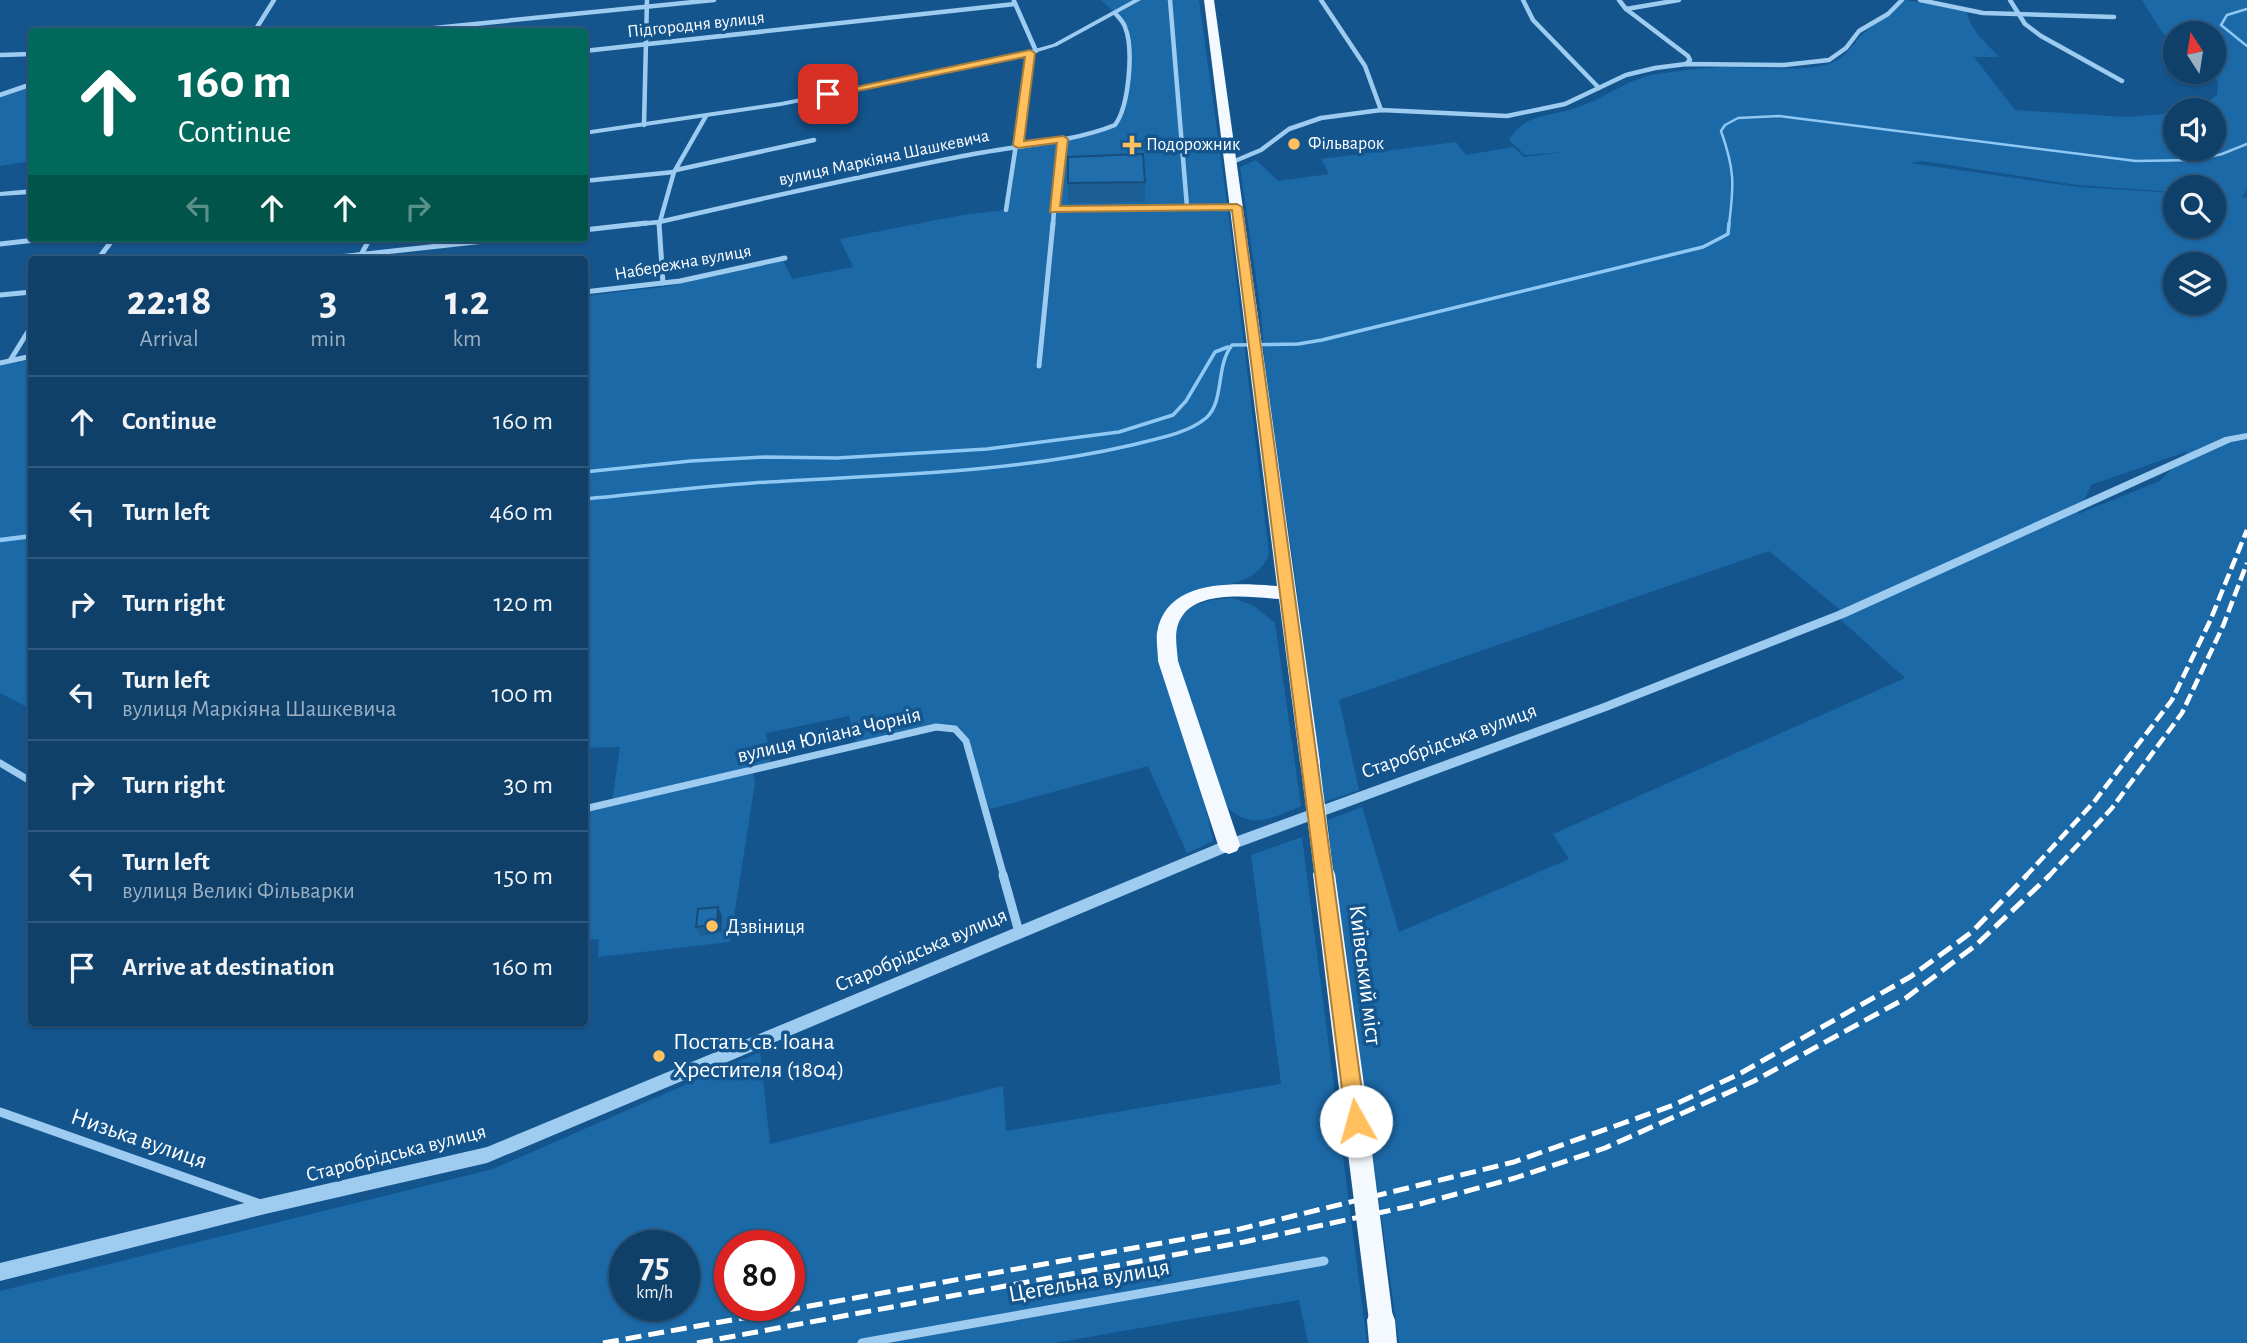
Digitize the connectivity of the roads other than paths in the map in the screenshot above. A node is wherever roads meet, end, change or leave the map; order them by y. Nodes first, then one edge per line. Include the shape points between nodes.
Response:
1 (274, 0) edge
2 (647, 0) edge
3 (714, 0) edge
4 (1170, 0) edge
5 (1209, 0) edge
6 (1321, 0) edge
7 (1523, 0) edge
8 (1619, 0) edge
9 (1679, 0) edge
10 (1902, 0) edge
11 (1920, 0) edge
12 (2010, 0) edge
13 (1135, 1) edge
14 (1014, 2) edge
15 (647, 7) junction
16 (1626, 9) junction
17 (1115, 13) junction
18 (2018, 14) junction
19 (2114, 17) dead end
20 (256, 28) edge
21 (434, 28) edge
22 (647, 45) junction
23 (588, 51) edge
24 (1033, 52) junction
25 (28, 54) edge
26 (0, 55) edge
27 (1686, 64) junction
28 (2122, 81) dead end
29 (28, 85) edge
30 (1599, 88) junction
31 (0, 95) edge
32 (1381, 110) junction
33 (706, 116) junction
34 (644, 125) junction
35 (588, 132) edge
36 (1063, 139) junction
37 (814, 140) dead end
38 (1018, 145) junction
39 (1230, 163) junction
40 (675, 171) junction
41 (588, 181) edge
42 (28, 191) edge
43 (0, 194) edge
44 (1186, 207) junction
45 (1238, 207) junction
46 (1054, 209) junction
47 (1006, 210) dead end
48 (659, 222) junction
49 (588, 230) edge
50 (28, 241) edge
51 (111, 242) edge
52 (368, 242) edge
53 (473, 242) edge
54 (0, 244) edge
55 (360, 254) junction
56 (100, 256) edge
57 (344, 256) edge
58 (785, 258) dead end
59 (663, 283) junction
60 (28, 292) edge
61 (588, 292) edge
62 (0, 295) edge
63 (28, 331) edge
64 (1253, 344) joint
65 (28, 357) edge
66 (11, 359) junction
67 (0, 363) edge
68 (1039, 366) dead end
69 (2247, 436) edge
70 (1288, 593) junction
71 (0, 763) edge
72 (28, 780) edge
73 (588, 808) edge
74 (1229, 845) junction
75 (1019, 932) junction
76 (0, 1112) edge
77 (265, 1206) junction
78 (1324, 1261) dead end
79 (0, 1272) edge
80 (1382, 1332) edge
81 (862, 1343) edge

1 - 20 street
2 - 15 street
3 - 15 street
4 - 44 street
5 - 39 highway
6 - 32 street via 1365,66
7 - 30 street via 1532,20
8 - 16 street
9 - 16 street
10 - 27 street via 1829,60 1784,65
11 - 18 street via 1983,13
12 - 18 street
13 - 17 street
14 - 22 street, Підгородня вулиця
14 - 24 street
15 - 21 street
15 - 22 street
16 - 27 street via 1688,56
17 - 24 street
17 - 36 street, вулиця Маркіяна Шашкевича via 1126,35 1120,118 1103,132
18 - 19 street
18 - 28 street via 2041,36
22 - 23 street, Підгородня вулиця
22 - 34 street
24 - 33 street
24 - 38 street
25 - 26 street
27 - 30 street via 1633,73
29 - 31 street
30 - 32 street via 1565,104 1507,116
32 - 39 street via 1306,122
33 - 34 street
33 - 40 street
34 - 35 street
36 - 38 street, вулиця Маркіяна Шашкевича
36 - 46 street
37 - 40 street
38 - 47 street
38 - 48 street, вулиця Маркіяна Шашкевича
39 - 45 highway
40 - 41 street
40 - 48 street
42 - 43 street
44 - 45 street
44 - 46 street
45 - 64 highway
46 - 68 street
48 - 49 street, вулиця Маркіяна Шашкевича
48 - 59 street
50 - 54 street
51 - 56 street
52 - 55 street
53 - 55 street
55 - 57 street
58 - 59 street, Набережна вулиця
59 - 61 street, Набережна вулиця
60 - 62 street
63 - 66 street
64 - 70 highway
65 - 66 street
66 - 67 street
69 - 74 street, Старобрідська вулиця via 2229,439 1842,614
70 - 74 highway via 1232,590 1206,594 1177,611 1164,634 1168,661
70 - 80 highway, Київський міст, bridge
71 - 72 street
73 - 75 street, вулиця Юліана Чорнія via 936,727 955,729 966,741
74 - 75 street, Старобрідська вулиця
75 - 77 street, Старобрідська вулиця via 487,1155
76 - 77 street, Низька вулиця
77 - 79 street, Старобрідська вулиця
78 - 81 street, Цегельна вулиця

